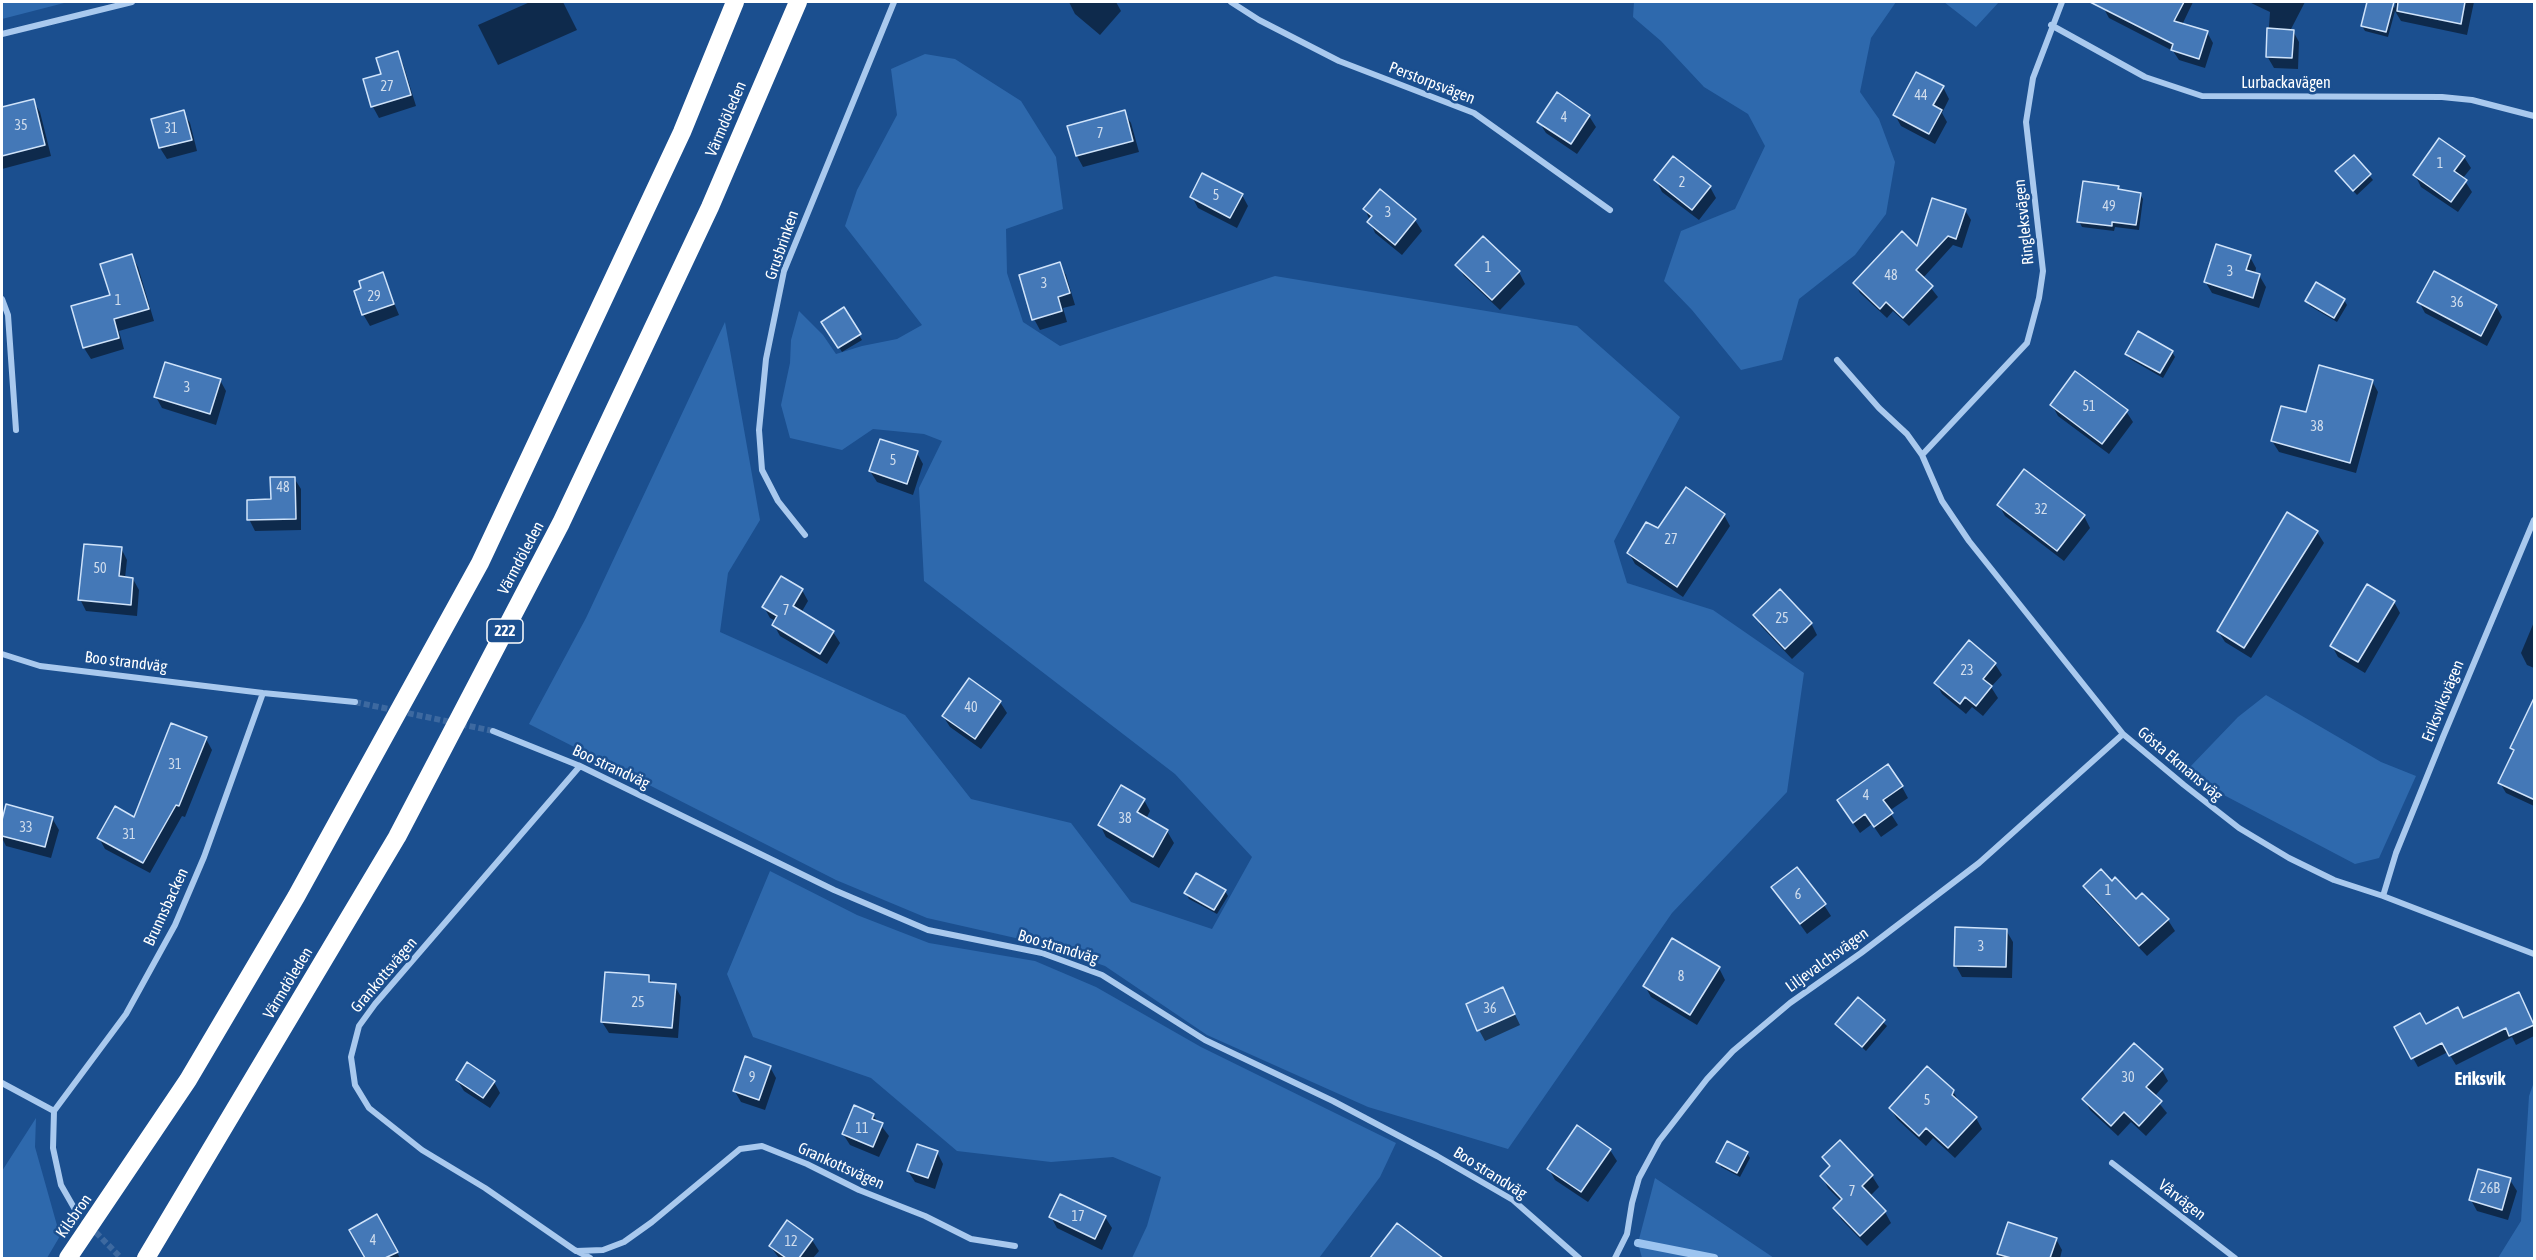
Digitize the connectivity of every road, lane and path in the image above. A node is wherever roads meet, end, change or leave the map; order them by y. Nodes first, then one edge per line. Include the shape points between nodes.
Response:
1 (132, 2) edge
2 (735, 2) edge
3 (798, 2) edge
4 (894, 2) edge
5 (1232, 2) edge
6 (2062, 2) edge
7 (2051, 26) junction
8 (2, 34) edge
9 (2535, 116) edge
10 (1610, 210) dead end
11 (2, 299) edge
12 (1837, 360) dead end
13 (16, 430) dead end
14 (1922, 455) junction
15 (2535, 520) edge
16 (805, 535) dead end
17 (2, 654) edge
18 (263, 693) junction
19 (356, 702) tunnel mouth
20 (493, 731) tunnel mouth
21 (2123, 734) junction
22 (580, 766) junction
23 (2383, 896) junction
24 (2535, 954) edge
25 (2, 1083) edge
26 (54, 1111) junction
27 (2112, 1163) dead end
28 (112, 1196) joint
29 (77, 1214) tunnel mouth
30 (1016, 1246) dead end
31 (576, 1251) junction
32 (68, 1258) edge
33 (146, 1258) edge
34 (590, 1258) edge
35 (1579, 1258) edge
36 (1615, 1258) edge
37 (2235, 1258) edge

1 - 8 street
2 - 28 highway, Värmdöleden via 682,132 480,562 296,897 189,1080
3 - 33 highway, Värmdöleden / 222 via 710,207 555,533 397,837
4 - 16 street, Grusbrinken via 784,271 766,360 759,430 762,471 778,501
5 - 10 street, Perstorpsvägen via 1339,61 1474,113
6 - 7 street, Ringleksvägen
7 - 9 street, Lurbackavägen via 2145,77 2202,96 2442,96
7 - 14 street, Ringleksvägen via 2033,78 2026,122 2043,271 2027,344
11 - 13 street via 8,315
12 - 14 street
14 - 21 street, Gösta Ekmans väg via 1942,501 1969,541
15 - 23 street, Eriksviksvägen via 2443,737
17 - 18 street, Boo strandväg via 40,666
18 - 19 street, Boo strandväg
18 - 26 street, Brunnsbacken via 176,925 126,1014
20 - 22 street, Boo strandväg
21 - 23 street, Gösta Ekmans väg via 2239,828 2334,880
21 - 36 street, Liljevalchsvägen via 1979,863 1790,1003 1727,1058 1659,1141 1640,1179 1627,1234
22 - 31 street, Grankottsvägen via 375,1004 359,1026 351,1057 355,1085 369,1108 422,1150
22 - 35 street, Boo strandväg via 834,890 928,930 1042,953 1102,975 1205,1040 1333,1101 1513,1200
23 - 24 street, Gösta Ekmans väg
25 - 26 street
26 - 29 street via 53,1148 61,1185
27 - 37 street, Vårvägen
28 - 32 highway, Kilsbron
30 - 31 street, Grankottsvägen via 971,1239 762,1146 740,1149 624,1242 603,1250
31 - 34 street, Grankottsvägen

